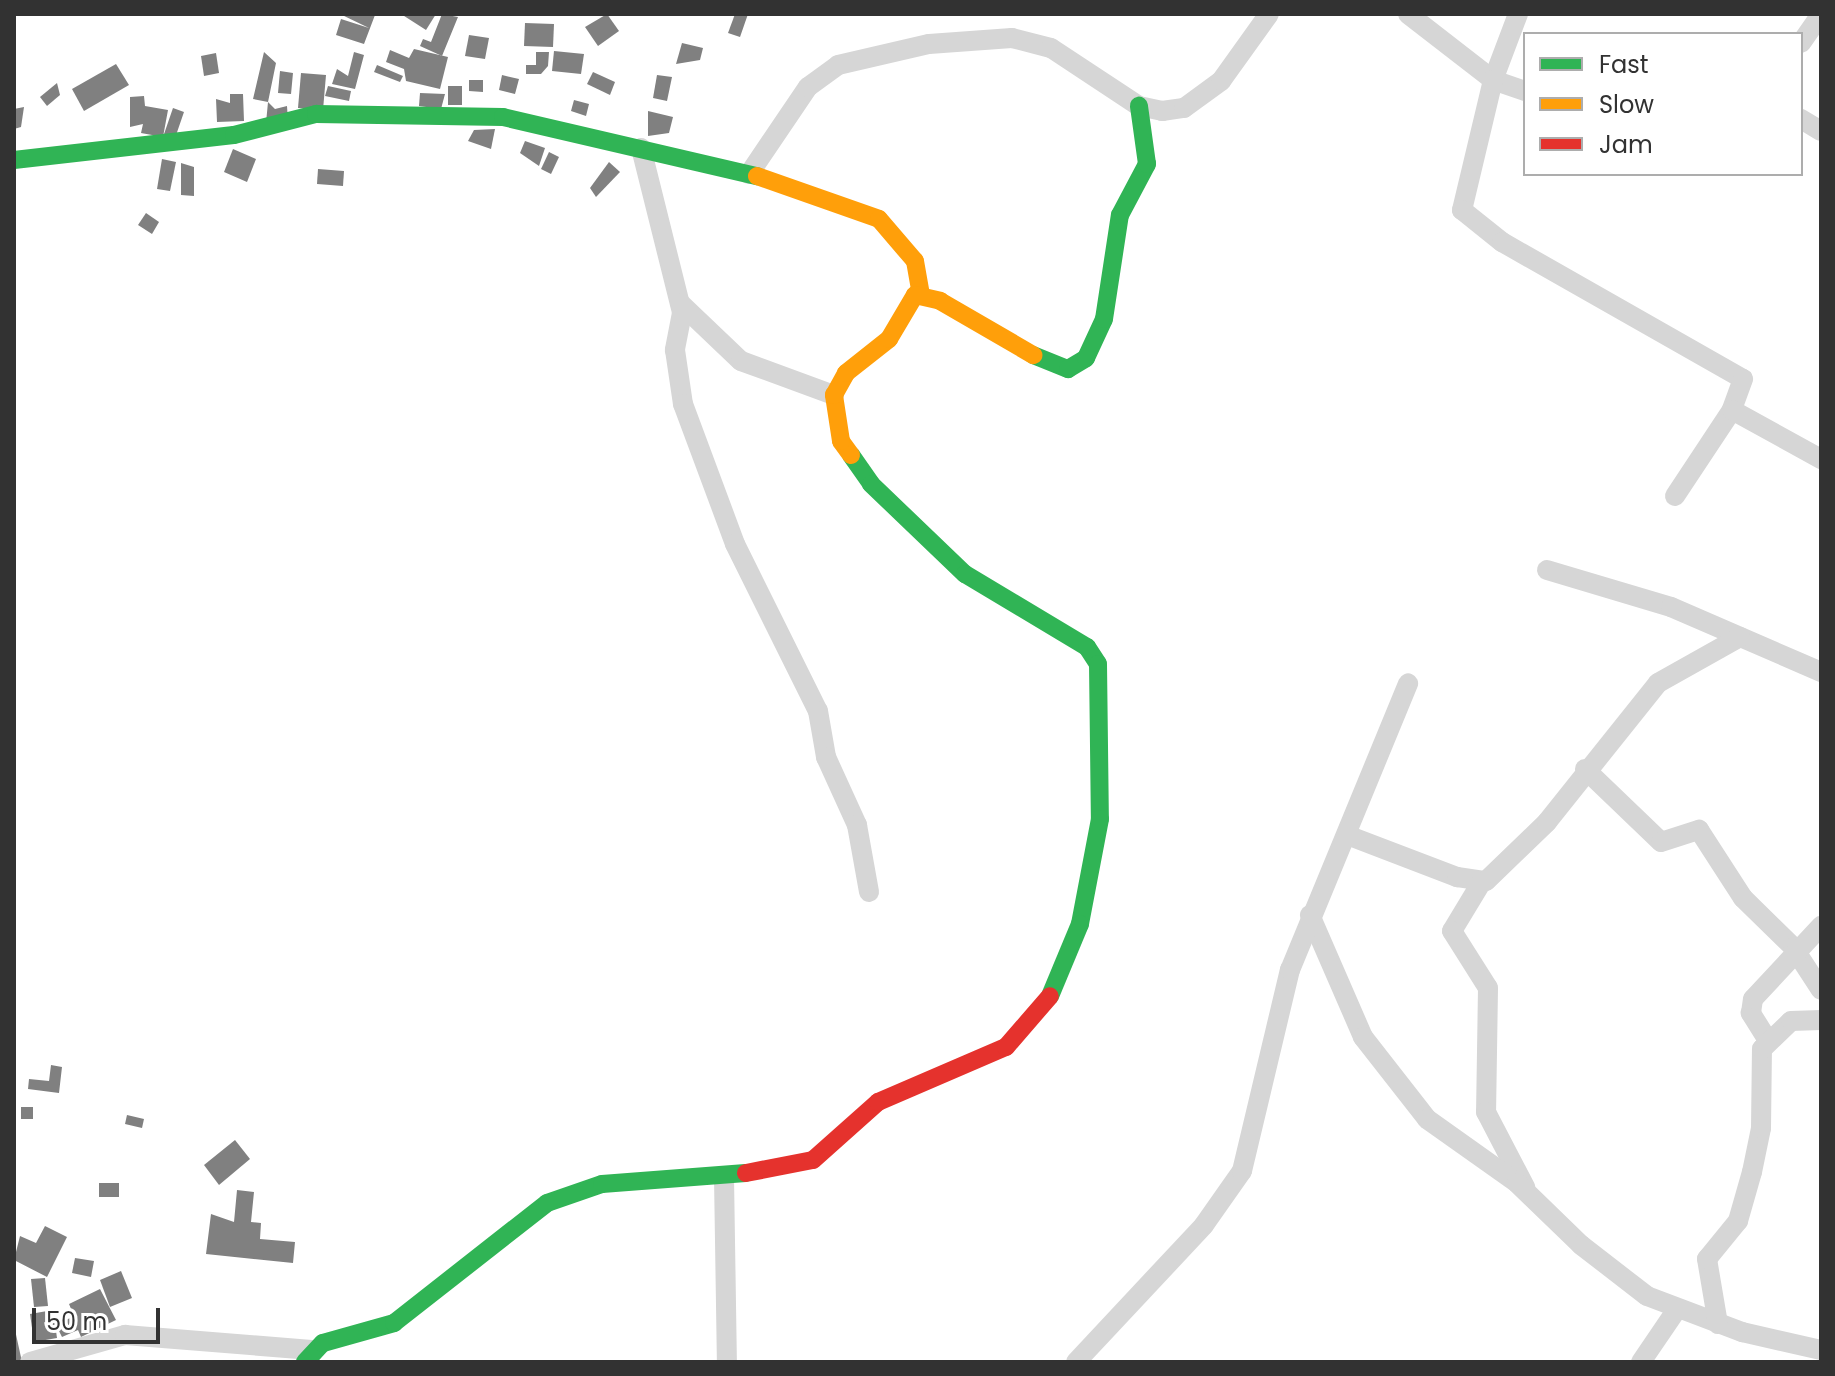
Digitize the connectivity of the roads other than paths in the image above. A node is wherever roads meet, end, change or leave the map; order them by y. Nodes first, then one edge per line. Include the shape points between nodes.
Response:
1 (1269, 14) edge
2 (1408, 14) edge
3 (1518, 14) edge
4 (1821, 14) edge
5 (1803, 40) edge
6 (1493, 80) junction
7 (1523, 90) edge
8 (1139, 106) junction
9 (1803, 120) edge
10 (1821, 131) edge
11 (641, 148) junction
12 (14, 160) edge
13 (749, 174) junction
14 (921, 294) junction
15 (680, 303) junction
16 (834, 395) junction
17 (1732, 410) junction
18 (1821, 459) edge
19 (1675, 496) dead end
20 (1547, 570) dead end
21 (1740, 637) junction
22 (1821, 672) edge
23 (1408, 683) dead end
24 (1585, 769) junction
25 (1347, 835) junction
26 (1481, 883) junction
27 (869, 892) dead end
28 (1310, 915) junction
29 (1821, 926) edge
30 (1799, 954) junction
31 (1821, 990) edge
32 (1821, 1020) edge
33 (1767, 1039) junction
34 (724, 1177) junction
35 (1526, 1191) junction
36 (1677, 1309) junction
37 (1718, 1324) junction
38 (1821, 1350) edge
39 (308, 1356) edge
40 (30, 1362) edge
41 (727, 1362) edge
42 (1076, 1362) edge
43 (1641, 1362) edge

1 - 8 street via 1203,97 1184,108
2 - 6 street
3 - 6 street
4 - 5 street
6 - 7 street
6 - 17 street via 1461,200 1465,214 1502,242 1734,373 1744,384
8 - 13 street via 1051,48 1012,38 929,44 827,72 772,133
8 - 14 street via 1147,164 1120,215 1104,319 1086,358 1068,369 1047,364
9 - 10 street
11 - 12 street via 503,117 355,112 316,114 234,135
11 - 13 street
11 - 15 street
13 - 14 street via 789,183 886,223 915,261
14 - 16 street via 910,298 889,339 846,373
15 - 16 street via 741,361
15 - 27 street via 675,350 683,404 735,544 818,711 826,757 857,825
16 - 34 street via 841,441 871,484 965,574 1094,655 1100,819 1066,969 1020,1037 878,1102 813,1160
17 - 18 street
17 - 19 street
20 - 21 street via 1671,607
21 - 22 street
21 - 24 street via 1669,674
23 - 25 street
24 - 26 street via 1547,822
24 - 30 street via 1661,842 1699,830 1743,898
25 - 26 street
25 - 28 street
26 - 35 street via 1452,924 1453,940 1488,988 1486,1112
28 - 35 street via 1333,978 1389,1077 1445,1135
28 - 42 street via 1242,1171 1204,1225
29 - 30 street
30 - 31 street
30 - 33 street via 1775,971 1753,999 1751,1013
32 - 33 street via 1791,1021
33 - 37 street via 1758,1078 1760,1140 1741,1212 1707,1259
34 - 39 street via 636,1179 575,1191 547,1203 394,1323
34 - 41 street
35 - 36 street via 1623,1280
36 - 37 street
36 - 43 street
37 - 38 street
39 - 40 street via 125,1335

